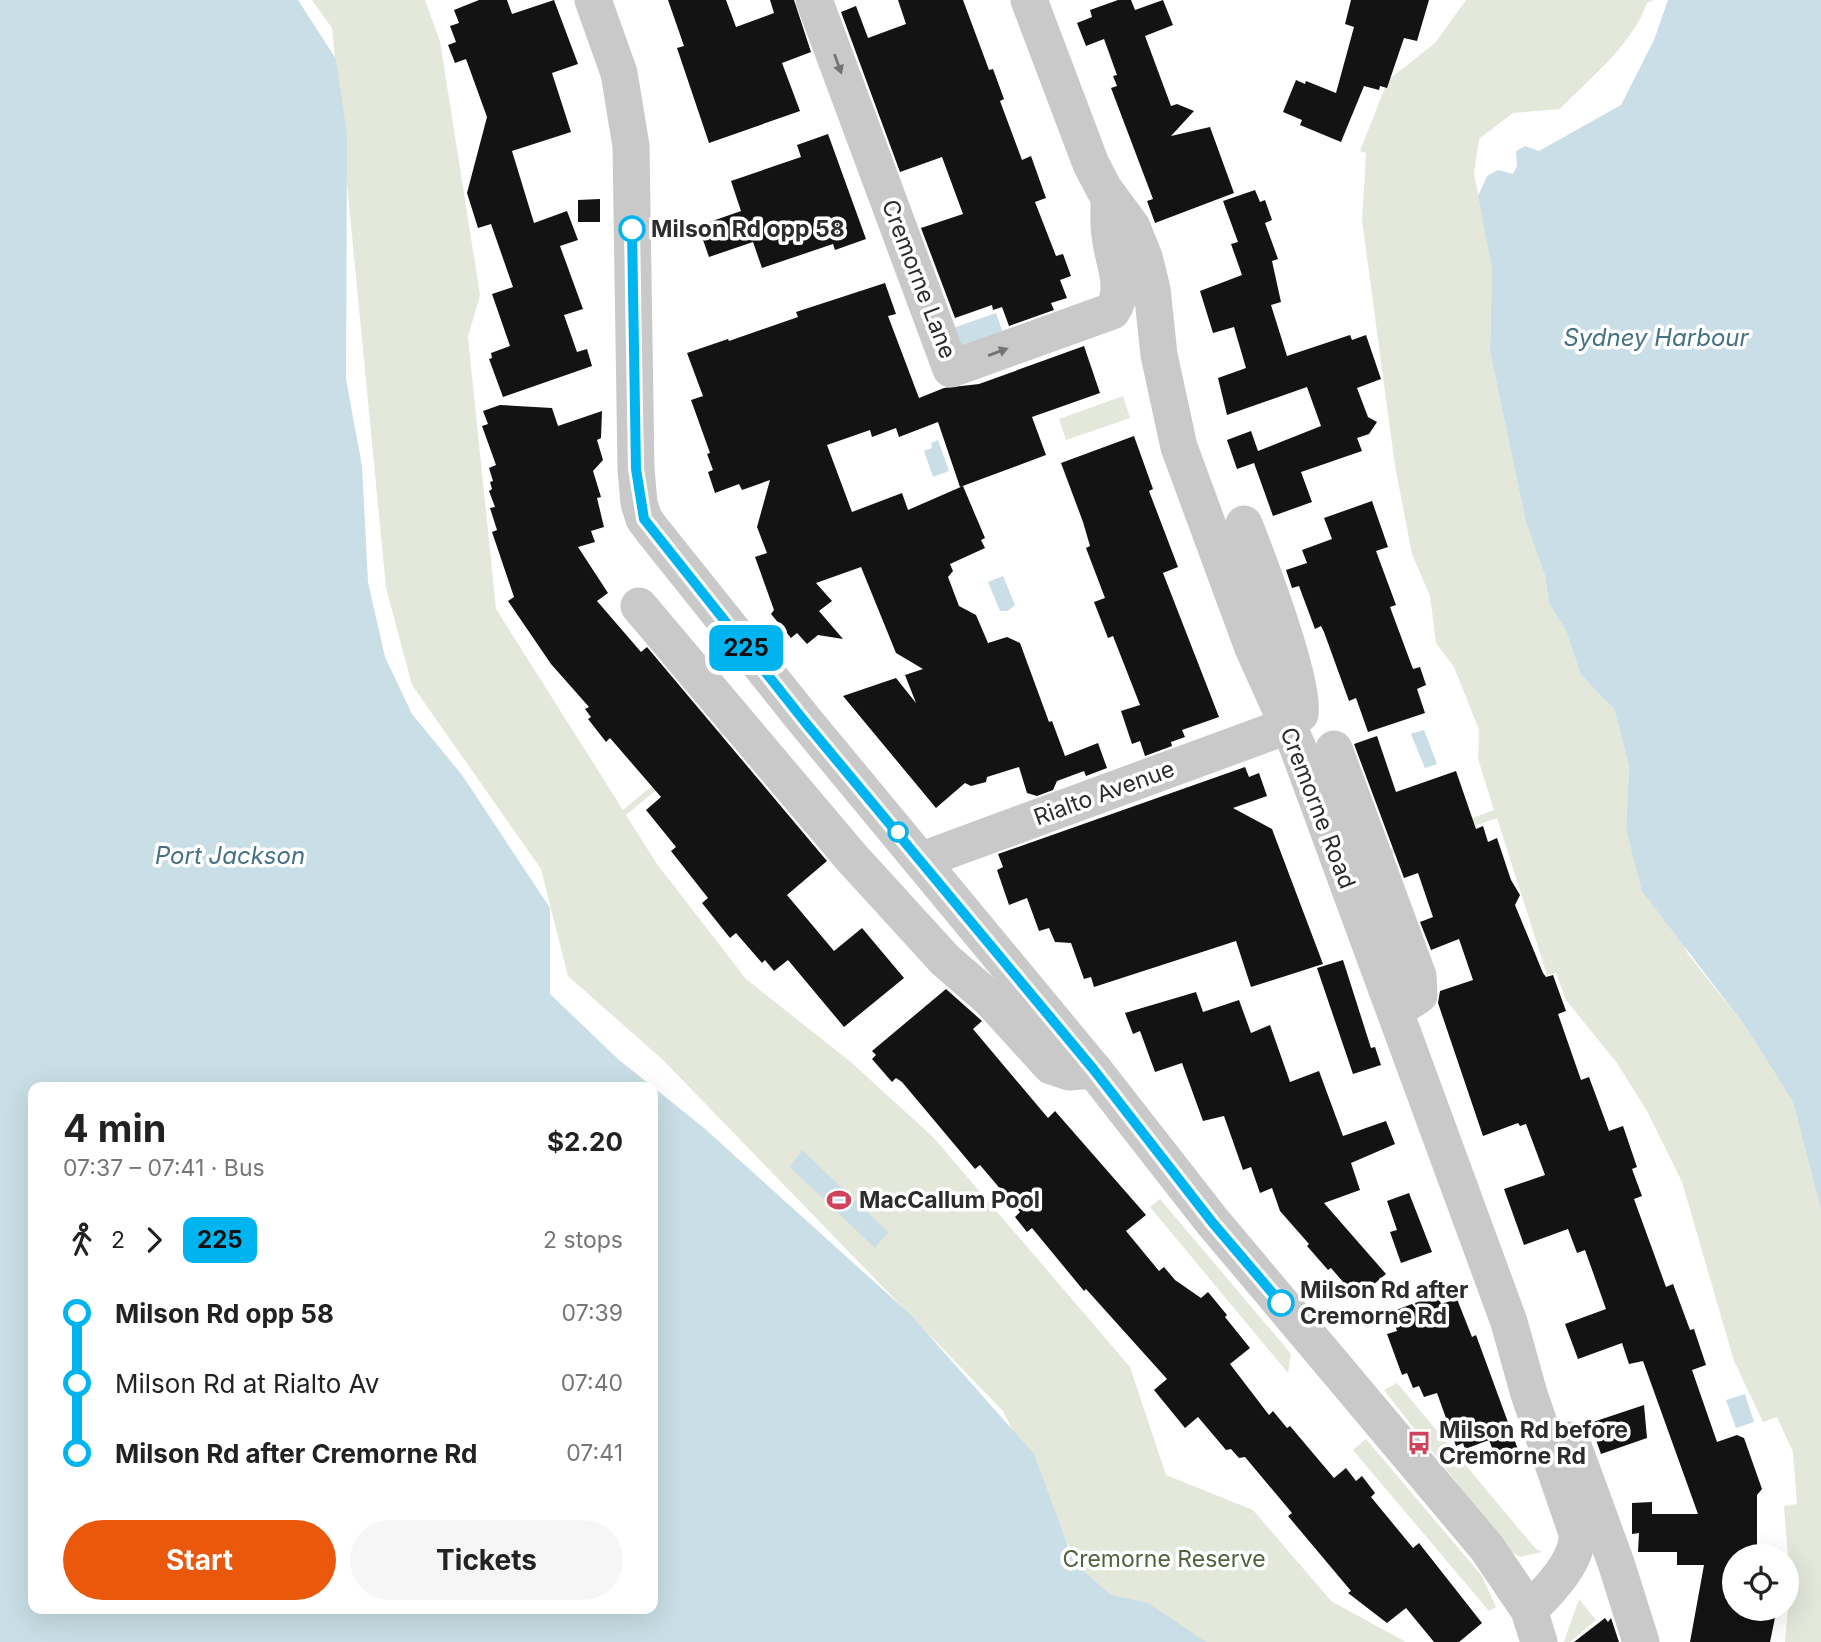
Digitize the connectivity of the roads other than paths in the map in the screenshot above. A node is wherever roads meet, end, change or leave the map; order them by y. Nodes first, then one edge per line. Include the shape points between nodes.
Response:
1 (593, 0) edge
2 (814, 0) edge
3 (1029, 0) edge
4 (1109, 196) junction
5 (1244, 524) dead end
6 (639, 606) dead end
7 (1287, 726) junction
8 (1334, 749) dead end
9 (922, 860) junction
10 (1395, 1011) junction
11 (1094, 1070) junction
12 (1509, 1322) junction
13 (1534, 1626) edge
14 (1641, 1642) edge

1 - 9 street via 619,74 631,146 636,469 644,519
2 -> 4 street, Cremorne Lane via 951,369 1112,311 1119,279 1110,236
3 - 4 street, Cremorne Road via 1091,164
4 - 7 street, Cremorne Road via 1132,227 1144,257 1179,447 1238,610
5 - 7 street via 1300,697 1300,714
6 - 11 street via 851,857 945,960 990,999 1051,1066 1069,1072
7 - 9 street, Rialto Avenue
7 - 10 street, Cremorne Road
8 - 10 street via 1418,976 1419,995
9 - 11 street
10 - 12 street, Cremorne Road
11 - 13 street via 1212,1222 1487,1548
12 - 13 street, Cremorne Road via 1577,1536 1571,1557 1543,1597
12 - 14 street via 1550,1385

